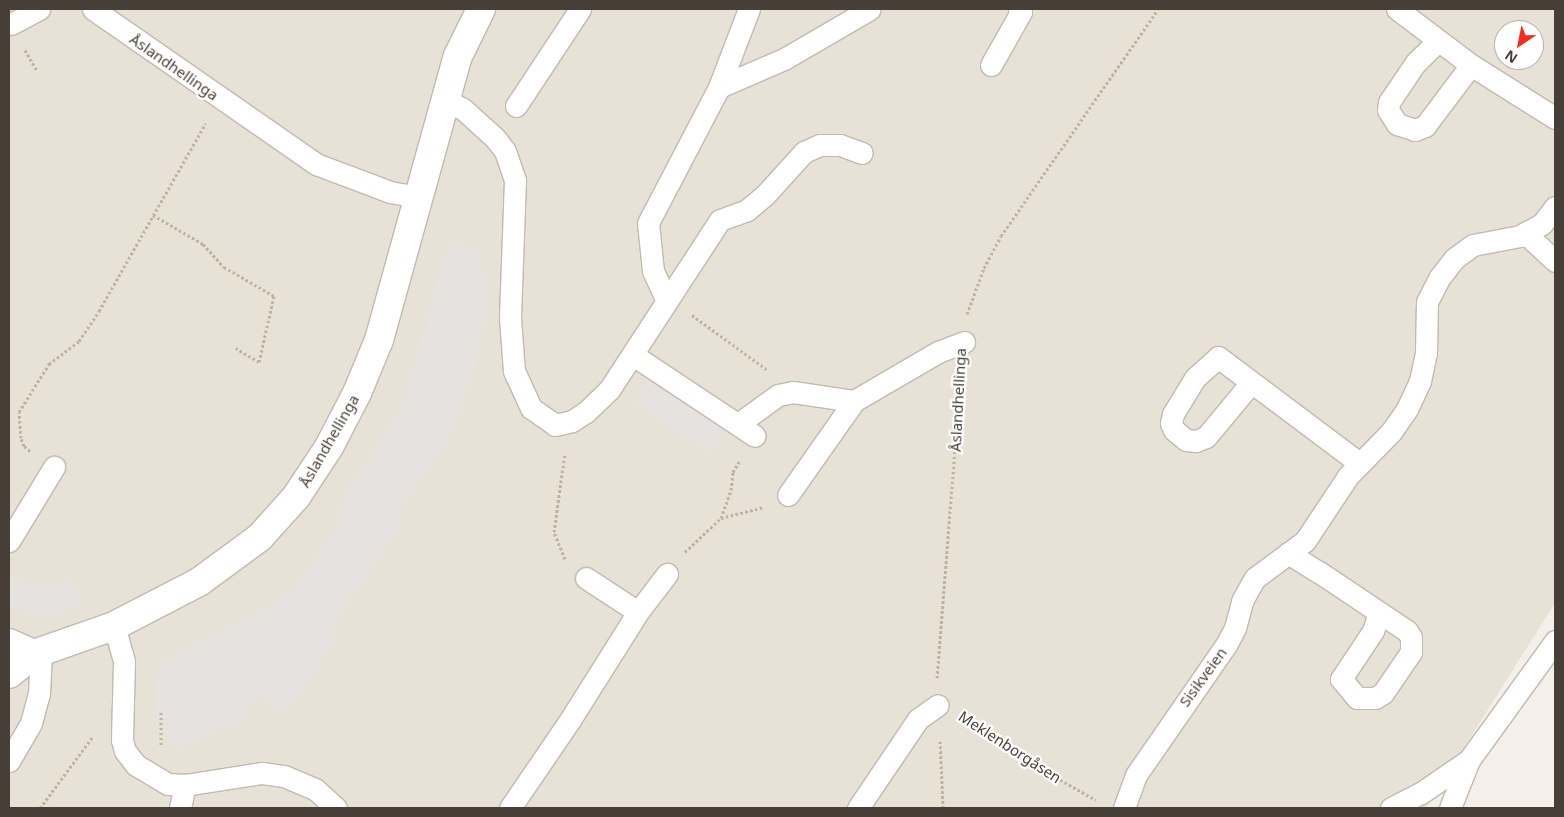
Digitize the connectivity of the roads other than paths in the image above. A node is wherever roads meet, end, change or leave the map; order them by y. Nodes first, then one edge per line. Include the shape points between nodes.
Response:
1 (37, 9) edge
2 (93, 9) edge
3 (481, 9) edge
4 (580, 9) edge
5 (749, 9) edge
6 (870, 9) edge
7 (1019, 9) edge
8 (1397, 9) edge
9 (11, 24) dead end
10 (1438, 41) junction
11 (1470, 65) junction
12 (991, 66) dead end
13 (719, 87) junction
14 (444, 99) junction
15 (516, 106) dead end
16 (1555, 118) edge
17 (862, 152) dead end
18 (418, 197) junction
19 (1555, 207) edge
20 (1525, 233) junction
21 (1555, 261) edge
22 (668, 300) junction
23 (964, 342) road end
24 (633, 355) junction
25 (1250, 384) dead end
26 (854, 401) junction
27 (1359, 463) junction
28 (54, 467) road end
29 (788, 495) road end
30 (9, 541) edge
31 (1288, 554) junction
32 (667, 574) road end
33 (586, 578) road end
34 (638, 612) junction
35 (1379, 613) dead end
36 (114, 626) junction
37 (1555, 641) edge
38 (9, 643) edge
39 (38, 653) junction
40 (9, 674) edge
41 (938, 705) road end
42 (1469, 760) junction
43 (9, 761) edge
44 (185, 785) junction
45 (180, 808) edge
46 (336, 808) edge
47 (510, 808) edge
48 (858, 808) edge
49 (1124, 808) edge
50 (1391, 808) edge
51 (1450, 808) edge

1 - 9 lane
2 - 18 lane, Åslandhellinga via 316,164 390,192
3 - 14 street, Åslandhellinga via 458,56
4 - 15 lane
5 - 13 lane
6 - 13 lane via 784,59
7 - 12 lane via 1021,12
8 - 10 lane
10 - 11 lane
10 - 11 lane via 1416,62 1390,102 1388,110 1397,124 1415,130 1425,126
11 - 16 lane
13 - 22 lane via 648,222 653,271
14 - 18 street, Åslandhellinga
14 - 24 lane via 463,109 495,138 505,151 515,180 510,318 514,371 532,408 555,425 572,421 599,402
17 - 22 lane via 840,145 820,145 804,152 747,210 720,220
18 - 36 street, Åslandhellinga via 379,340 329,447 296,497 260,537 223,566 177,595
19 - 20 lane, Sisikveien via 1542,224
20 - 21 lane
20 - 27 lane, Sisikveien via 1473,245 1455,258 1440,277 1428,302 1426,353 1417,388 1390,432
22 - 24 lane
23 - 26 lane, Åslandhellinga via 938,352
24 - 26 lane via 747,430 778,395 793,392
25 - 27 lane
26 - 29 lane
27 - 31 lane, Sisikveien via 1305,541
28 - 30 lane
31 - 35 lane
31 - 49 lane, Sisikveien via 1255,578 1242,601 1235,628 1226,645 1136,775
32 - 34 lane
33 - 34 lane
34 - 47 lane
36 - 39 street, Åslandhellinga
36 - 44 lane via 124,662 122,740 125,751 136,765 168,784
37 - 42 lane
38 - 39 street
39 - 40 street, Åslandhellinga
39 - 43 lane via 39,694 31,723
41 - 48 lane via 918,719
42 - 50 lane via 1421,793
42 - 51 lane
44 - 45 lane
44 - 46 lane via 262,773 284,776 315,789

